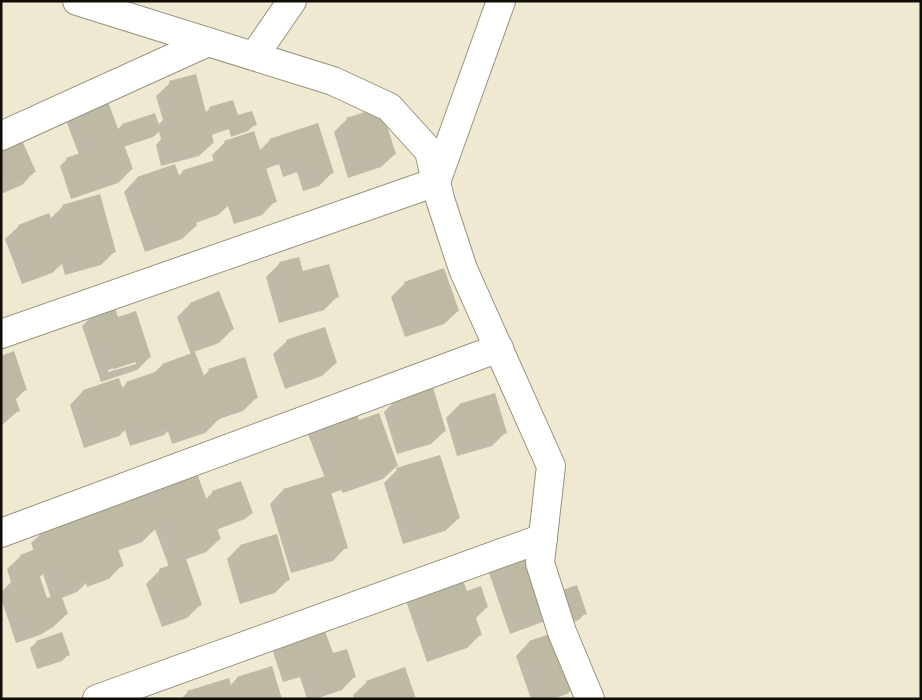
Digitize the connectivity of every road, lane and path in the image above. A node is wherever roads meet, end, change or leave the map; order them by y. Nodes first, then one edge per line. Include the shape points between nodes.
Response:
1 (77, 1) edge
2 (292, 1) edge
3 (501, 1) edge
4 (208, 42) junction
5 (254, 56) junction
6 (1, 136) edge
7 (436, 182) junction
8 (1, 334) edge
9 (499, 348) junction
10 (1, 533) edge
11 (543, 538) junction
12 (97, 699) edge
13 (590, 699) edge

1 - 4 street
2 - 5 street
3 - 7 street
4 - 5 street
4 - 6 street
5 - 7 street via 333,81 389,107 429,152
7 - 8 street
7 - 9 street via 463,269
9 - 10 street
9 - 11 street via 551,466
11 - 12 street
11 - 13 street via 540,563 562,632

